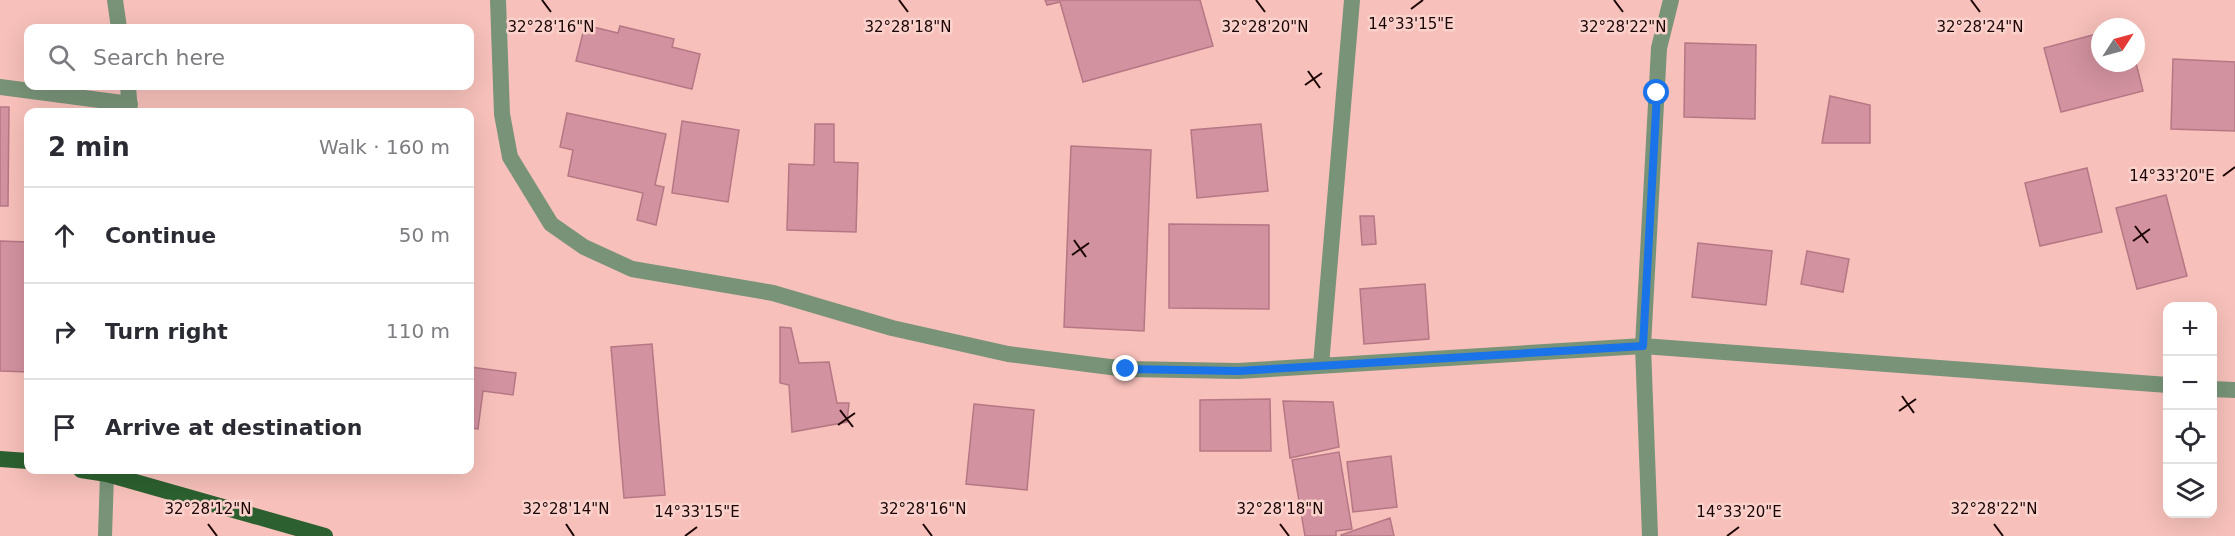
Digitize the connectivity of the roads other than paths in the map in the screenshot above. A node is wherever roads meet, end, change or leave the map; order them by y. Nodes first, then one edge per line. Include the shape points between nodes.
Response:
1 (115, 0) edge
2 (498, 0) edge
3 (1352, 0) edge
4 (1671, 0) edge
5 (118, 24) edge
6 (0, 87) edge
7 (128, 90) edge
8 (130, 108) edge
9 (1643, 346) junction
10 (1321, 366) junction
11 (2163, 385) edge
12 (2217, 388) edge
13 (2235, 390) edge
14 (0, 459) edge
15 (24, 461) edge
16 (107, 474) edge
17 (114, 474) edge
18 (105, 536) edge
19 (325, 536) edge
20 (1650, 536) edge

1 - 5 street
2 - 10 street via 502,114 510,157 550,224 584,248 632,269 772,293 892,328 1008,354 1126,369 1238,371
3 - 10 street
4 - 9 street via 1659,48
6 - 8 street
7 - 8 street
9 - 10 street
9 - 11 street
9 - 20 street
12 - 13 street
14 - 15 main road
16 - 18 lane
17 - 19 main road

